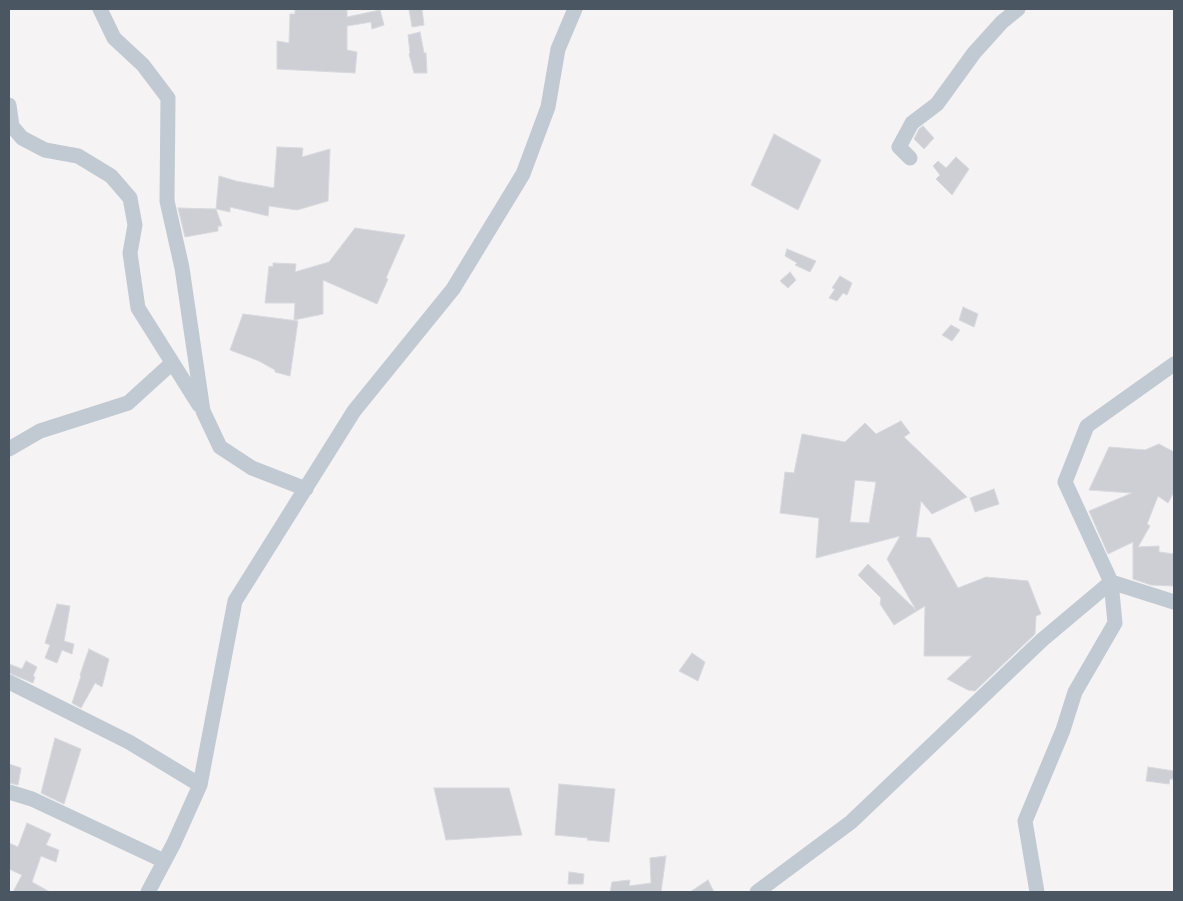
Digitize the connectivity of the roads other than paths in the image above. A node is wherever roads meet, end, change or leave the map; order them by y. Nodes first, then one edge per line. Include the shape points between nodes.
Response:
1 (100, 9) edge
2 (575, 9) edge
3 (1018, 9) edge
4 (9, 105) edge
5 (910, 158) dead end
6 (172, 363) junction
7 (1174, 364) edge
8 (203, 411) junction
9 (9, 449) edge
10 (306, 489) junction
11 (1111, 582) junction
12 (1174, 602) edge
13 (9, 682) edge
14 (200, 785) junction
15 (9, 792) edge
16 (164, 861) junction
17 (148, 892) edge
18 (757, 892) edge
19 (1036, 892) edge

1 - 8 street via 114,38 143,65 168,98 166,201 182,268
2 - 10 street via 558,49 548,107 523,174 454,289 354,411
3 - 5 street via 974,52 937,104 912,123 900,147
4 - 6 street via 12,126 22,138 45,150 78,156 111,176 130,198 135,225 130,253 138,308
6 - 8 street
6 - 9 street via 128,403 40,432
7 - 11 street via 1087,426 1065,482
8 - 10 street via 220,447 252,468
10 - 14 street via 235,601
11 - 12 street
11 - 18 street via 1042,640 850,822
11 - 19 street via 1114,623 1075,692 1063,730 1025,820
13 - 14 street via 129,742
14 - 16 street
15 - 16 street via 32,799
16 - 17 street

